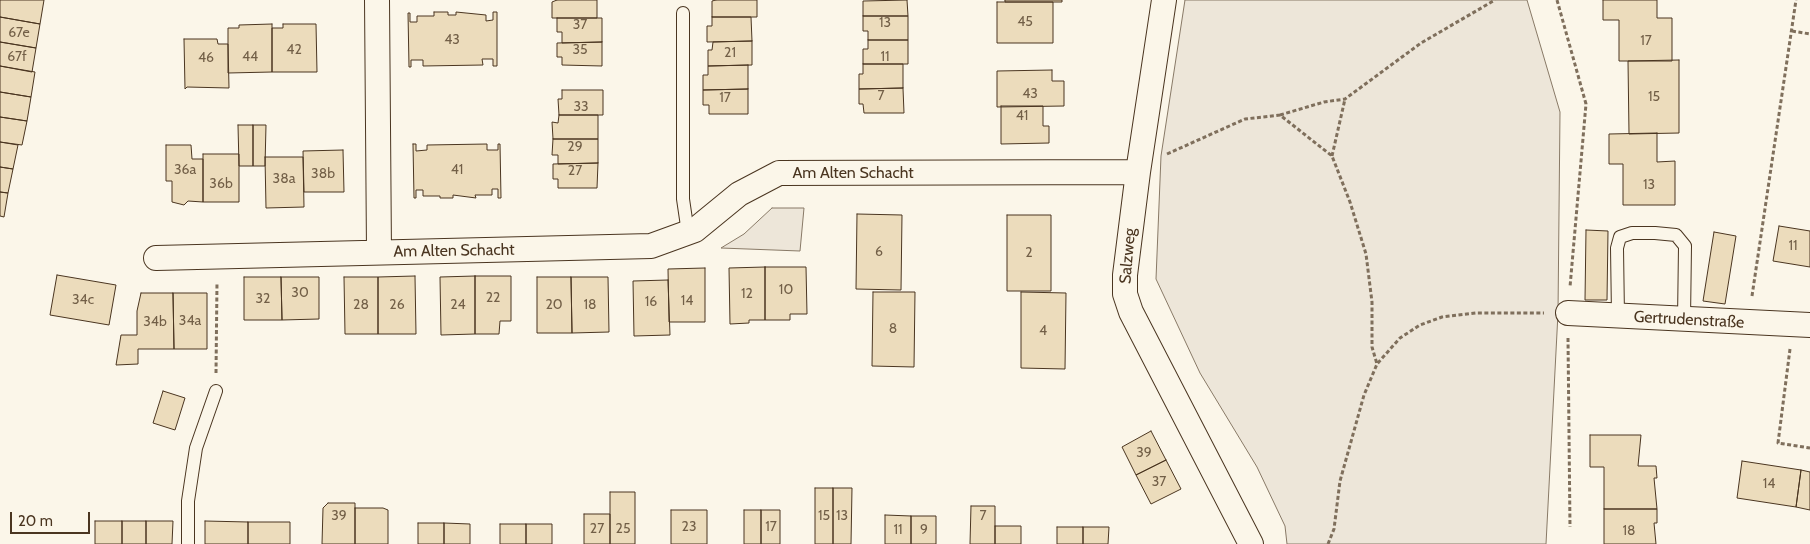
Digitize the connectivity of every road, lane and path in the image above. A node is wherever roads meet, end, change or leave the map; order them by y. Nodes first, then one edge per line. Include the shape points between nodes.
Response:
1 (377, 0) edge
2 (1164, 0) edge
3 (1495, 0) edge
4 (1557, 0) edge
5 (1796, 0) edge
6 (683, 13) dead end
7 (1792, 31) junction
8 (1810, 34) edge
9 (1345, 99) junction
10 (1280, 115) junction
11 (1332, 156) junction
12 (1139, 169) junction
13 (688, 233) junction
14 (380, 252) junction
15 (217, 257) junction
16 (156, 258) dead end
17 (1568, 313) junction
18 (1618, 316) junction
19 (1684, 319) junction
20 (1748, 323) junction
21 (1802, 325) edge
22 (1377, 364) junction
23 (216, 391) joint
24 (1810, 448) edge
25 (1570, 527) dead end
26 (188, 544) edge
27 (1251, 544) edge
28 (1328, 544) edge

1 - 14 street, Am Alten Schacht
2 - 12 street, Salzweg
3 - 9 path via 1421,44
4 - 17 path via 1586,104
5 - 7 path
6 - 13 lane via 683,199
7 - 8 path
7 - 20 path
9 - 10 path
9 - 11 path
10 - 11 path
10 - 12 path via 1245,119
11 - 22 path via 1366,254 1372,302 1372,347
12 - 13 street, Am Alten Schacht via 779,173 740,194
12 - 27 street, Salzweg via 1125,294
13 - 14 street, Am Alten Schacht via 651,246
14 - 15 street, Am Alten Schacht
15 - 16 street, Am Alten Schacht
15 - 23 path
17 - 18 street, Gertrudenstraße
17 - 22 path via 1476,313 1442,318 1420,325 1400,338
17 - 25 path
18 - 19 street, Gertrudenstraße
18 - 19 lane via 1620,237 1632,233 1655,233 1676,235 1685,246
19 - 20 street, Gertrudenstraße
20 - 21 street, Gertrudenstraße
21 - 24 path via 1778,443
22 - 28 path via 1364,395 1340,481 1334,529
23 - 26 lane via 196,448 188,501

